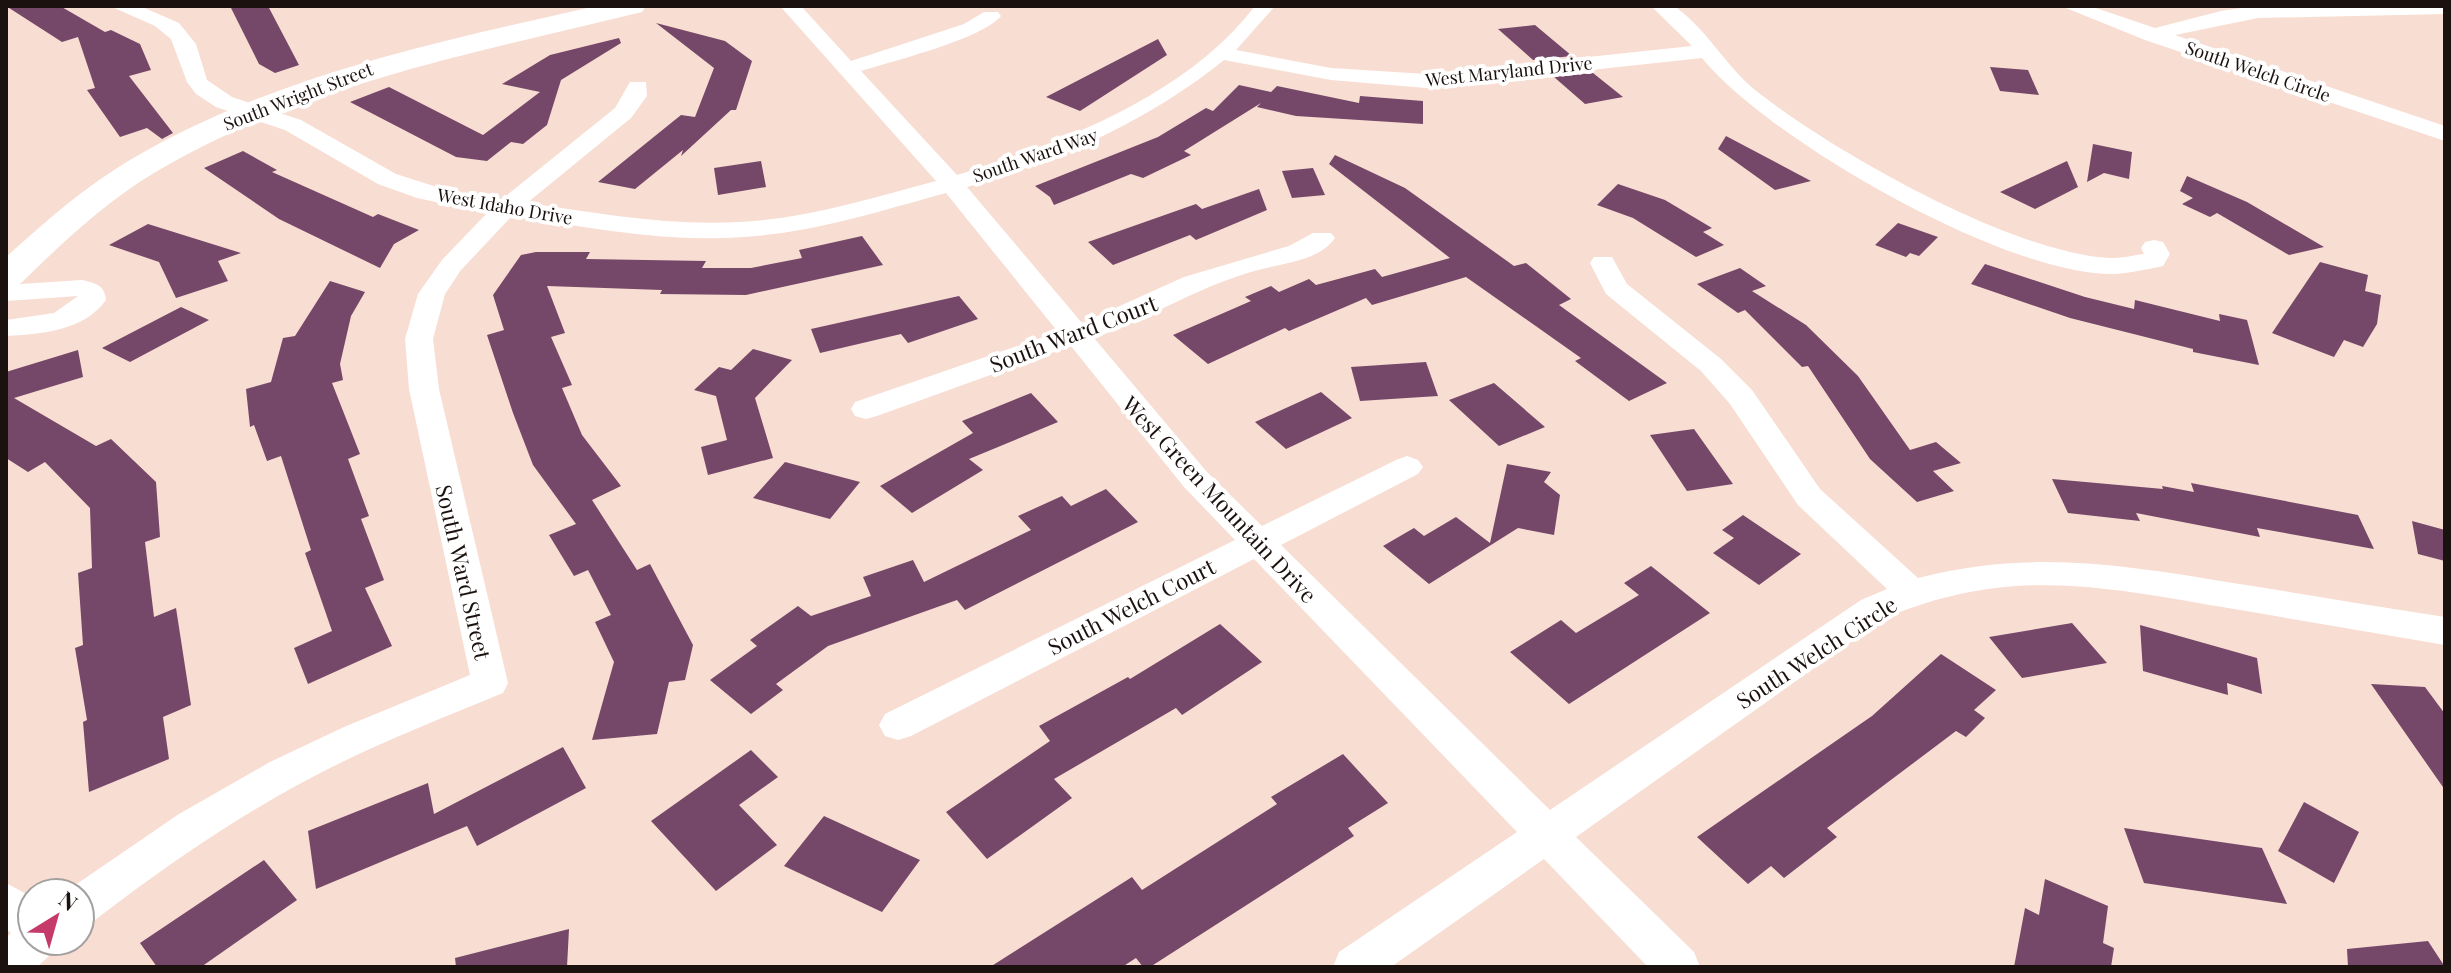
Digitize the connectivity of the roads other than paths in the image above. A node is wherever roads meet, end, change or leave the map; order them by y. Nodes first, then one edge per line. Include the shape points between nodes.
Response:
1 (120, 6) edge
2 (632, 6) edge
3 (790, 6) edge
4 (1265, 6) edge
5 (1661, 6) edge
6 (2071, 6) edge
7 (2445, 8) edge
8 (991, 16) dead end
9 (2152, 36) junction
10 (1705, 51) junction
11 (1219, 53) junction
12 (850, 68) junction
13 (638, 87) dead end
14 (252, 111) junction
15 (2445, 134) edge
16 (952, 184) junction
17 (509, 208) junction
18 (1322, 238) dead end
19 (2154, 248) dead end
20 (1603, 263) dead end
21 (6, 277) edge
22 (6, 293) edge
23 (6, 328) edge
24 (1075, 336) junction
25 (866, 409) dead end
26 (1407, 467) dead end
27 (1257, 543) junction
28 (1911, 591) junction
29 (2445, 631) edge
30 (898, 725) dead end
31 (1546, 835) junction
32 (96, 894) edge
33 (1355, 967) edge
34 (1678, 967) edge

1 - 14 street, West Idaho Drive via 173,27 187,44 203,89
2 - 14 street, South Wright Street via 402,59
3 - 12 street, West Green Mountain Drive
4 - 11 street, South Ward Way
5 - 10 street
6 - 9 street, South Welch Circle
7 - 9 street via 2226,13 2189,20
8 - 12 street via 971,28
9 - 15 street, South Welch Circle
10 - 11 street, West Maryland Drive via 1426,81 1331,74
10 - 19 street via 1790,127 1924,205 2089,262 2143,265 2154,260
11 - 16 street, South Ward Way via 1174,91 1114,127
12 - 16 street, West Green Mountain Drive
13 - 17 street, South Ward Street via 623,113
14 - 17 street, West Idaho Drive via 303,130 395,182
14 - 21 street, South Wright Street via 181,144 109,187 47,235
16 - 17 street, West Idaho Drive via 808,222 744,230 659,229
16 - 24 street, West Green Mountain Drive
17 - 32 street, South Ward Street via 442,274 427,303 419,342 427,404 490,683 359,737 268,782
18 - 24 street, South Ward Court via 1298,252 1193,283
20 - 28 street via 1616,288 1711,365 1741,397 1809,497
22 - 23 street via 82,288 92,292 92,300 75,315
24 - 25 street, South Ward Court
24 - 27 street, West Green Mountain Drive
26 - 27 street, South Welch Court
27 - 30 street, South Welch Court
27 - 31 street, West Green Mountain Drive
28 - 29 street, South Welch Circle via 1975,574 2047,570 2123,577
28 - 31 street, South Welch Circle via 1873,609
31 - 33 street, South Welch Circle
31 - 34 street, West Green Mountain Drive

